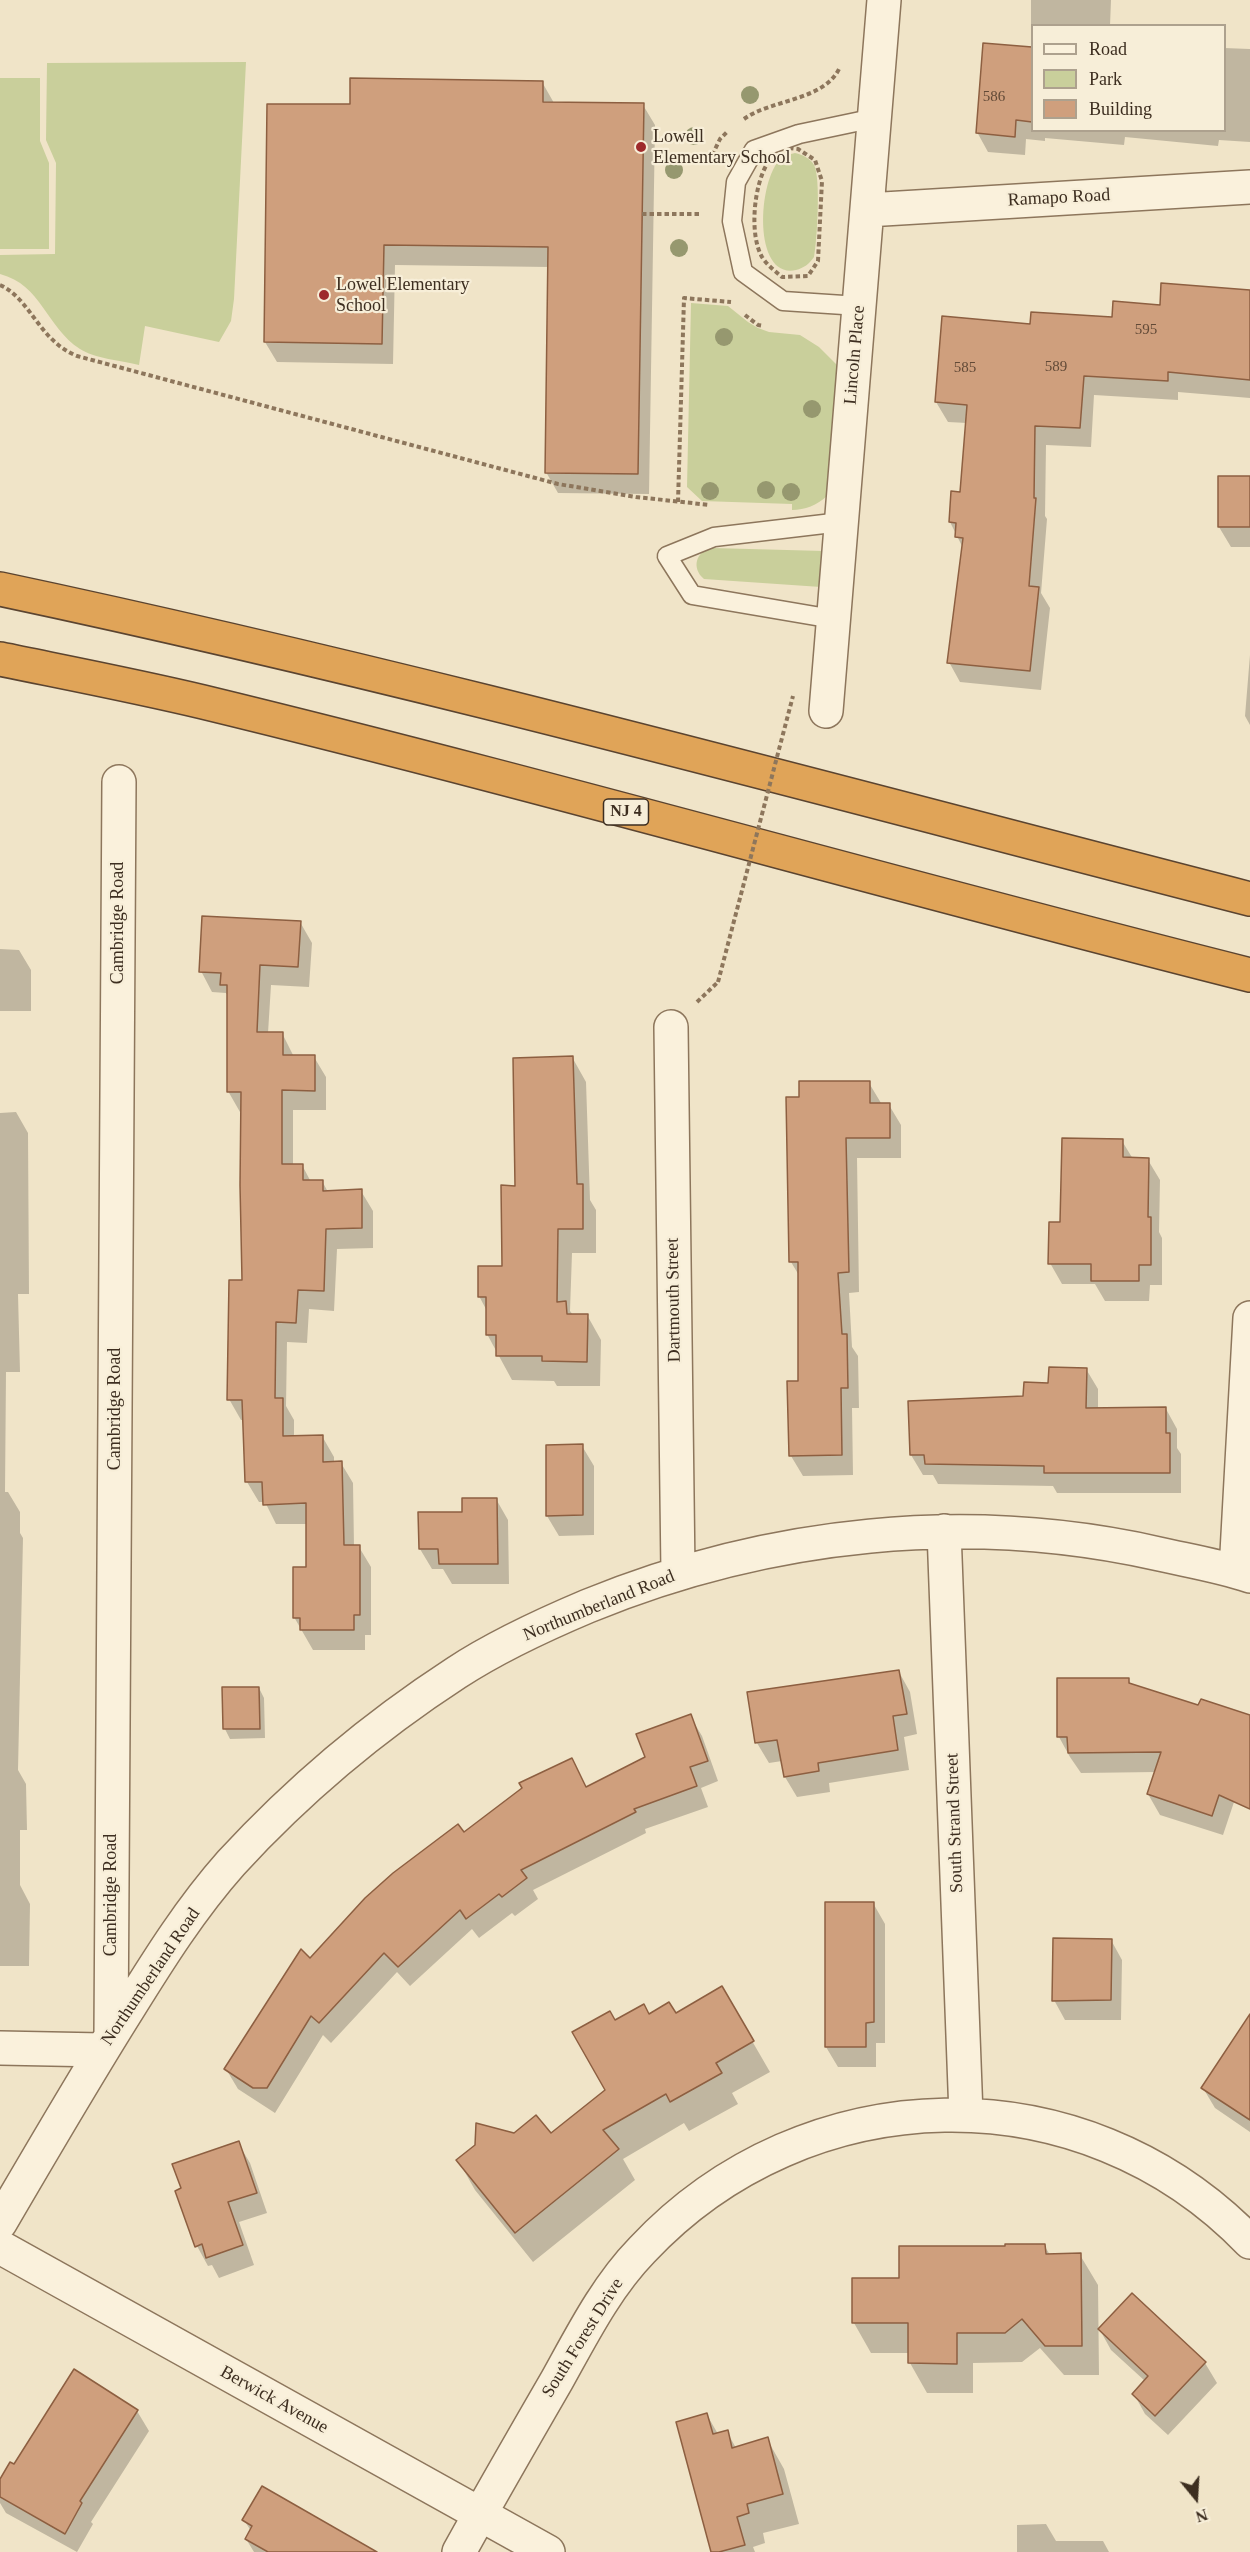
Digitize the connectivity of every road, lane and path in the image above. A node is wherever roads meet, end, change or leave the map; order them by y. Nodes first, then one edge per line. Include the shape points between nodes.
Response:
1 (884, 0) edge
2 (844, 58) dead end
3 (874, 118) junction
4 (741, 121) dead end
5 (732, 128) dead end
6 (706, 170) dead end
7 (1250, 187) edge
8 (702, 203) dead end
9 (867, 210) junction
10 (642, 214) dead end
11 (702, 214) junction
12 (703, 224) dead end
13 (818, 261) joint
14 (0, 285) edge
15 (726, 294) dead end
16 (732, 302) junction
17 (859, 306) junction
18 (767, 326) dead end
19 (678, 502) junction
20 (718, 505) dead end
21 (842, 522) junction
22 (0, 589) edge
23 (833, 619) junction
24 (0, 659) edge
25 (793, 696) dead end
26 (826, 711) dead end
27 (119, 782) dead end
28 (1250, 899) edge
29 (1250, 975) edge
30 (718, 982) dead end
31 (671, 1027) dead end
32 (1250, 1318) edge
33 (944, 1531) junction
34 (678, 1573) junction
35 (1243, 1574) edge
36 (106, 2043) junction
37 (0, 2048) edge
38 (966, 2115) junction
39 (0, 2223) edge
40 (1250, 2242) edge
41 (0, 2247) edge
42 (480, 2514) junction
43 (459, 2552) edge
44 (548, 2552) edge

1 - 3 street, Lincoln Place
2 - 4 path via 834,79
3 - 9 street, Lincoln Place
3 - 17 lane via 799,134 754,150 736,182 732,221 743,272 783,301
5 - 6 path via 720,139
7 - 9 street, Ramapo Road
8 - 11 path
9 - 17 street, Lincoln Place
10 - 11 path
11 - 12 path
13 - 13 path via 822,181 819,167 808,154 789,148 777,152 766,166 754,207 757,243 762,256 782,278 808,276
14 - 19 path via 15,296 53,342 77,356 558,484
15 - 16 path
16 - 18 path via 758,325
16 - 19 path via 684,298
17 - 21 street, Lincoln Place
19 - 20 path
21 - 23 street, Lincoln Place
21 - 23 lane via 714,537 667,556 692,595
22 - 28 highway via 455,693
23 - 26 street, Lincoln Place
24 - 29 highway, NJ 4 via 199,701 419,756
25 - 30 path, bridge
27 - 36 street, Cambridge Road
31 - 34 street, Dartmouth Street
32 - 35 street
33 - 34 street, Northumberland Road via 871,1534 771,1550
33 - 35 street, Northumberland Road via 1022,1533 1106,1542
33 - 38 street, South Strand Street
34 - 36 street, Northumberland Road via 641,1584 548,1623 459,1671 376,1728 299,1793 229,1866 167,1946
36 - 37 street
36 - 39 street, Northumberland Road
38 - 40 street, South Forest Drive via 1054,2127 1110,2146 1168,2175 1227,2218
38 - 42 street, South Forest Drive via 909,2116 852,2126 789,2147 737,2172 683,2211 641,2250 602,2301
41 - 42 street, Berwick Avenue
42 - 43 street, South Forest Drive
42 - 44 street, Berwick Avenue

